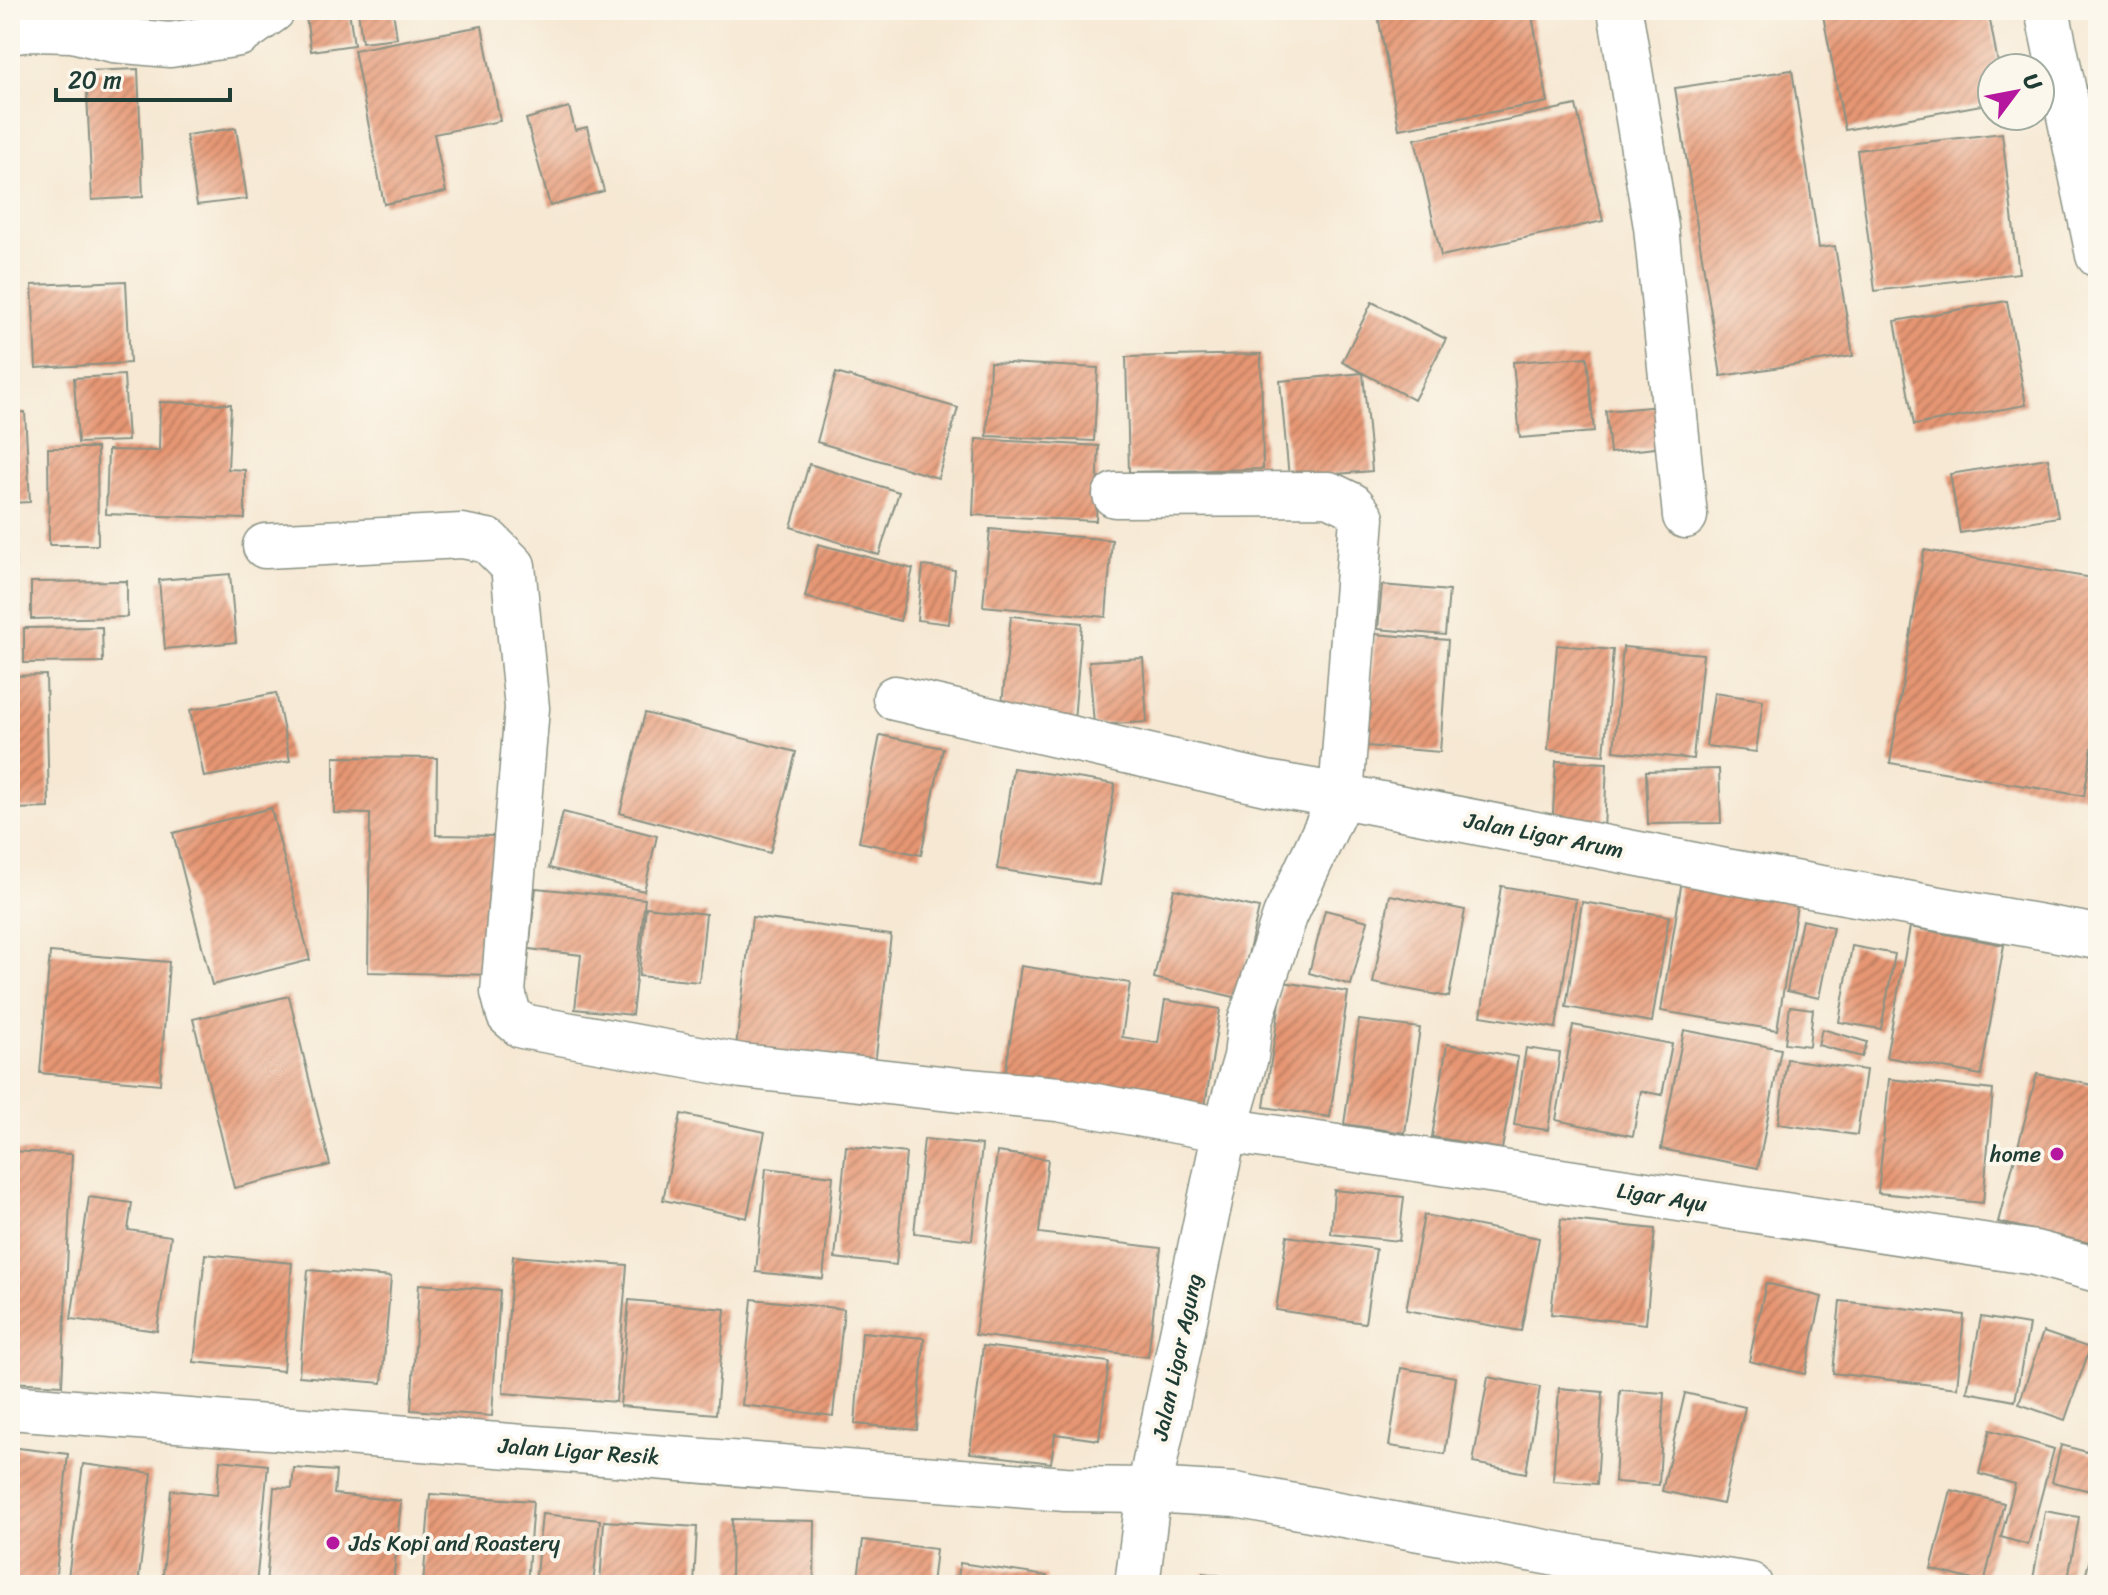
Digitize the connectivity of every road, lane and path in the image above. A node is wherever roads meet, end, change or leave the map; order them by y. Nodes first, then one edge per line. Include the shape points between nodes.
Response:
1 (273, 10) edge
2 (1620, 10) edge
3 (2047, 10) edge
4 (10, 32) edge
5 (2098, 255) edge
6 (1115, 495) dead end
7 (1685, 516) dead end
8 (265, 546) dead end
9 (895, 698) dead end
10 (1341, 796) junction
11 (2098, 937) edge
12 (1225, 1130) junction
13 (2098, 1270) edge
14 (10, 1407) edge
15 (1149, 1490) junction
16 (1137, 1585) edge
17 (1750, 1585) edge

1 - 4 street via 239,34 170,45 72,30
2 - 7 street via 1656,227
3 - 5 street
6 - 10 street via 1329,494 1352,505 1362,518
8 - 12 street, Ligar Ayu via 462,536 488,541 513,566 527,708 503,992 509,1015 522,1026 742,1066 1058,1099
9 - 10 street, Jalan Ligar Arum
10 - 11 street, Jalan Ligar Arum
10 - 12 street via 1285,916 1250,1021 1246,1057
12 - 13 street, Ligar Ayu via 2035,1253
12 - 15 street, Jalan Ligar Agung
14 - 15 street, Jalan Ligar Resik via 1065,1489
15 - 16 street, Jalan Ligar Agung
15 - 17 street, Jalan Ligar Resik via 1235,1495

